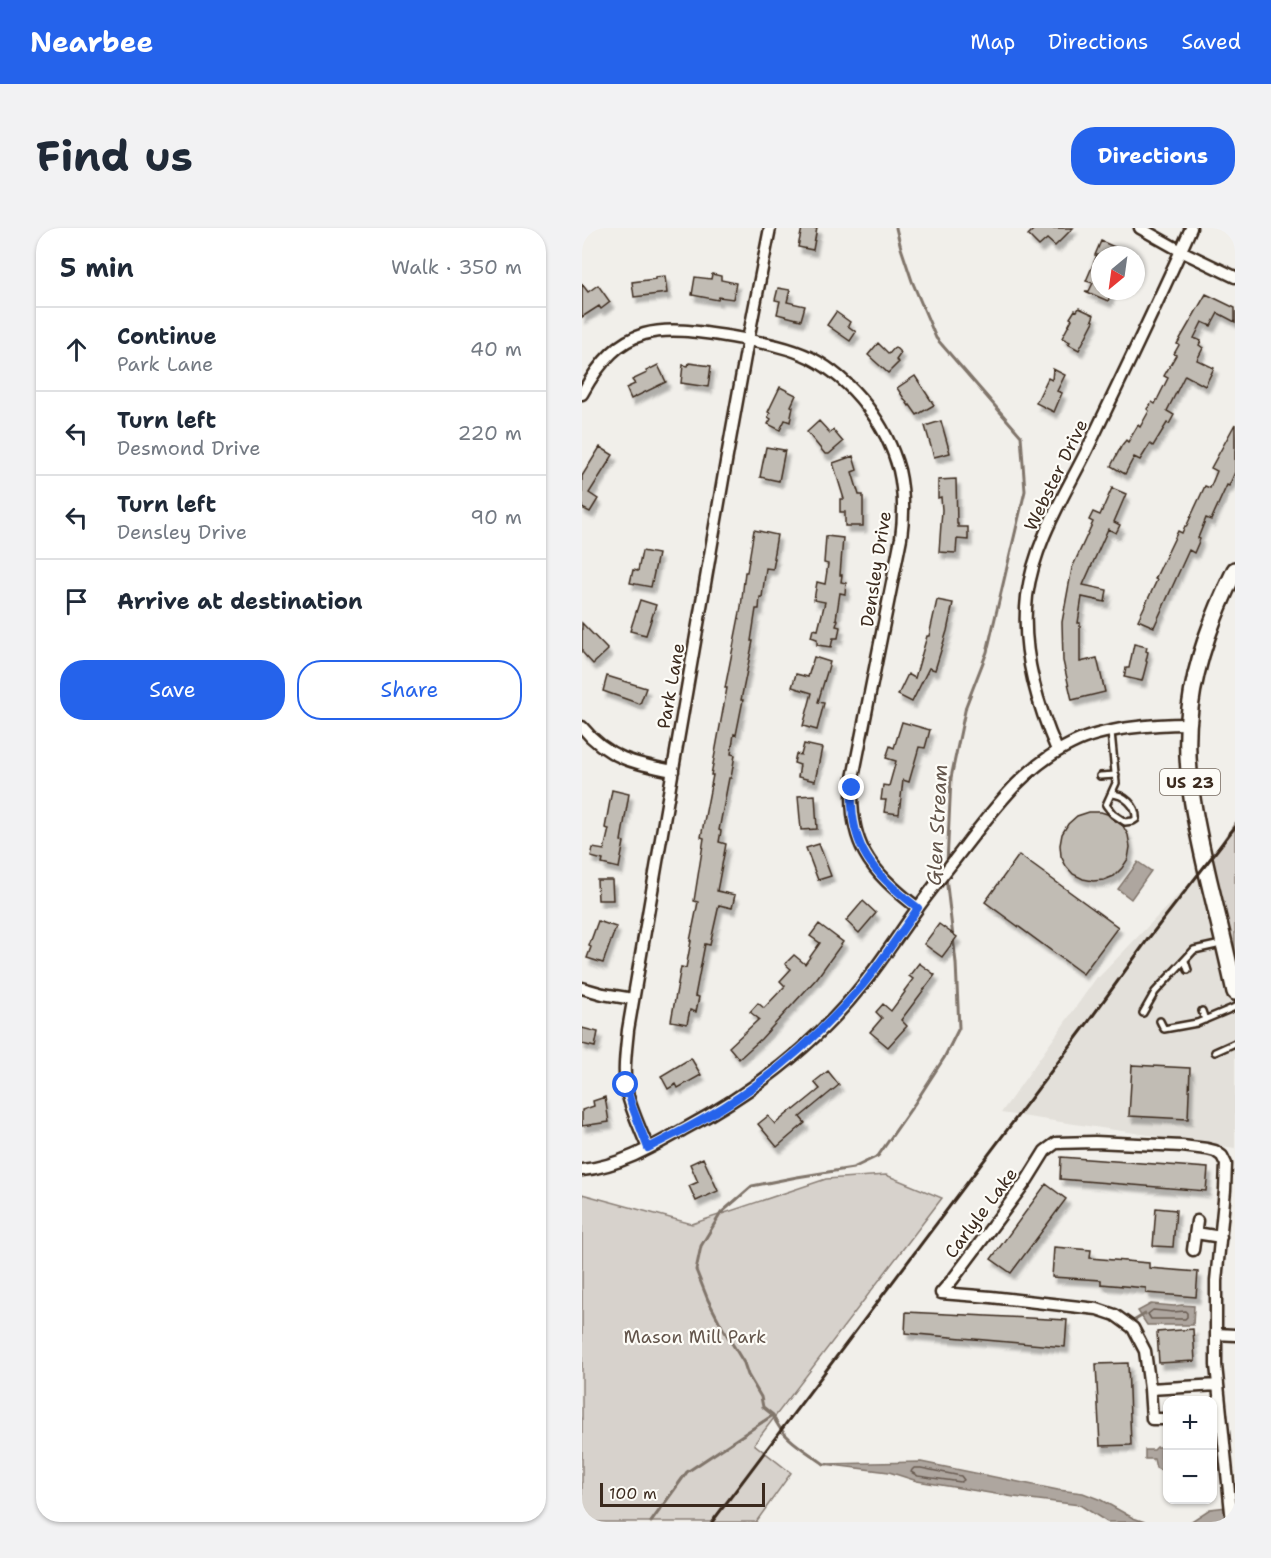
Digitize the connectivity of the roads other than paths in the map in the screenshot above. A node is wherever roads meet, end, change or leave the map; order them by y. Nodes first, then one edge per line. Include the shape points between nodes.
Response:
1 (770, 228) edge
2 (1140, 228) edge
3 (1191, 228) edge
4 (1181, 251) junction
5 (1235, 277) edge
6 (748, 340) junction
7 (582, 394) edge
8 (1235, 570) edge
9 (1188, 724) junction
10 (582, 727) edge
11 (1111, 732) junction
12 (1057, 750) junction
13 (673, 771) junction
14 (1100, 776) dead end
15 (1116, 776) junction
16 (1112, 794) junction
17 (918, 908) junction
18 (1224, 944) junction
19 (1185, 960) junction
20 (1188, 970) dead end
21 (582, 988) edge
22 (1235, 992) edge
23 (633, 999) junction
24 (1235, 1007) edge
25 (1202, 1011) dead end
26 (1143, 1013) dead end
27 (1205, 1020) junction
28 (1160, 1021) dead end
29 (1235, 1043) edge
30 (1215, 1052) dead end
31 (648, 1148) junction
32 (582, 1170) edge
33 (1197, 1221) dead end
34 (1196, 1233) junction
35 (1221, 1237) junction
36 (1193, 1250) dead end
37 (1216, 1334) junction
38 (1235, 1335) edge
39 (1218, 1385) junction
40 (1150, 1389) junction
41 (1163, 1419) edge
42 (1232, 1522) edge

1 - 6 street, Park Lane
2 - 4 street
3 - 4 street, Webster Drive
4 - 5 street
4 - 12 street, Webster Drive via 1042,538 1033,567 1027,595 1027,650 1041,708
6 - 7 street, Densley Drive via 680,330 640,335 607,358
6 - 13 street, Park Lane
6 - 17 street, Densley Drive via 802,354 842,380 872,414 899,469 901,538 851,803 853,823 866,856 887,883
8 - 9 main road, US 23 via 1203,646
9 - 11 street
9 - 18 main road, US 23 via 1193,806
10 - 13 street via 622,758
11 - 12 street
11 - 15 lane
12 - 17 street via 1027,772 1002,798
13 - 23 street, Park Lane
14 - 15 lane
15 - 16 lane
16 - 16 lane via 1107,800 1108,809 1125,822 1136,819 1134,806
17 - 31 street via 864,984 813,1038 755,1086
18 - 19 lane via 1194,950
18 - 22 main road, US 23
19 - 20 lane
19 - 26 lane via 1155,992
21 - 23 street
23 - 31 street, Park Lane via 626,1085
24 - 27 lane
25 - 27 lane
27 - 28 lane via 1164,1029
29 - 30 lane
31 - 32 street via 610,1164
33 - 34 street
34 - 35 street
34 - 36 street
35 - 37 street, Carlyle Lake
35 - 40 street, Carlyle Lake via 1226,1164 1215,1151 1182,1146 1056,1143 1045,1151 941,1293 1097,1309 1115,1315 1133,1328 1145,1351
37 - 38 street
37 - 39 street, Carlyle Lake
39 - 40 street
39 - 42 street, Carlyle Lake
40 - 41 street, Carlyle Lake via 1152,1419

